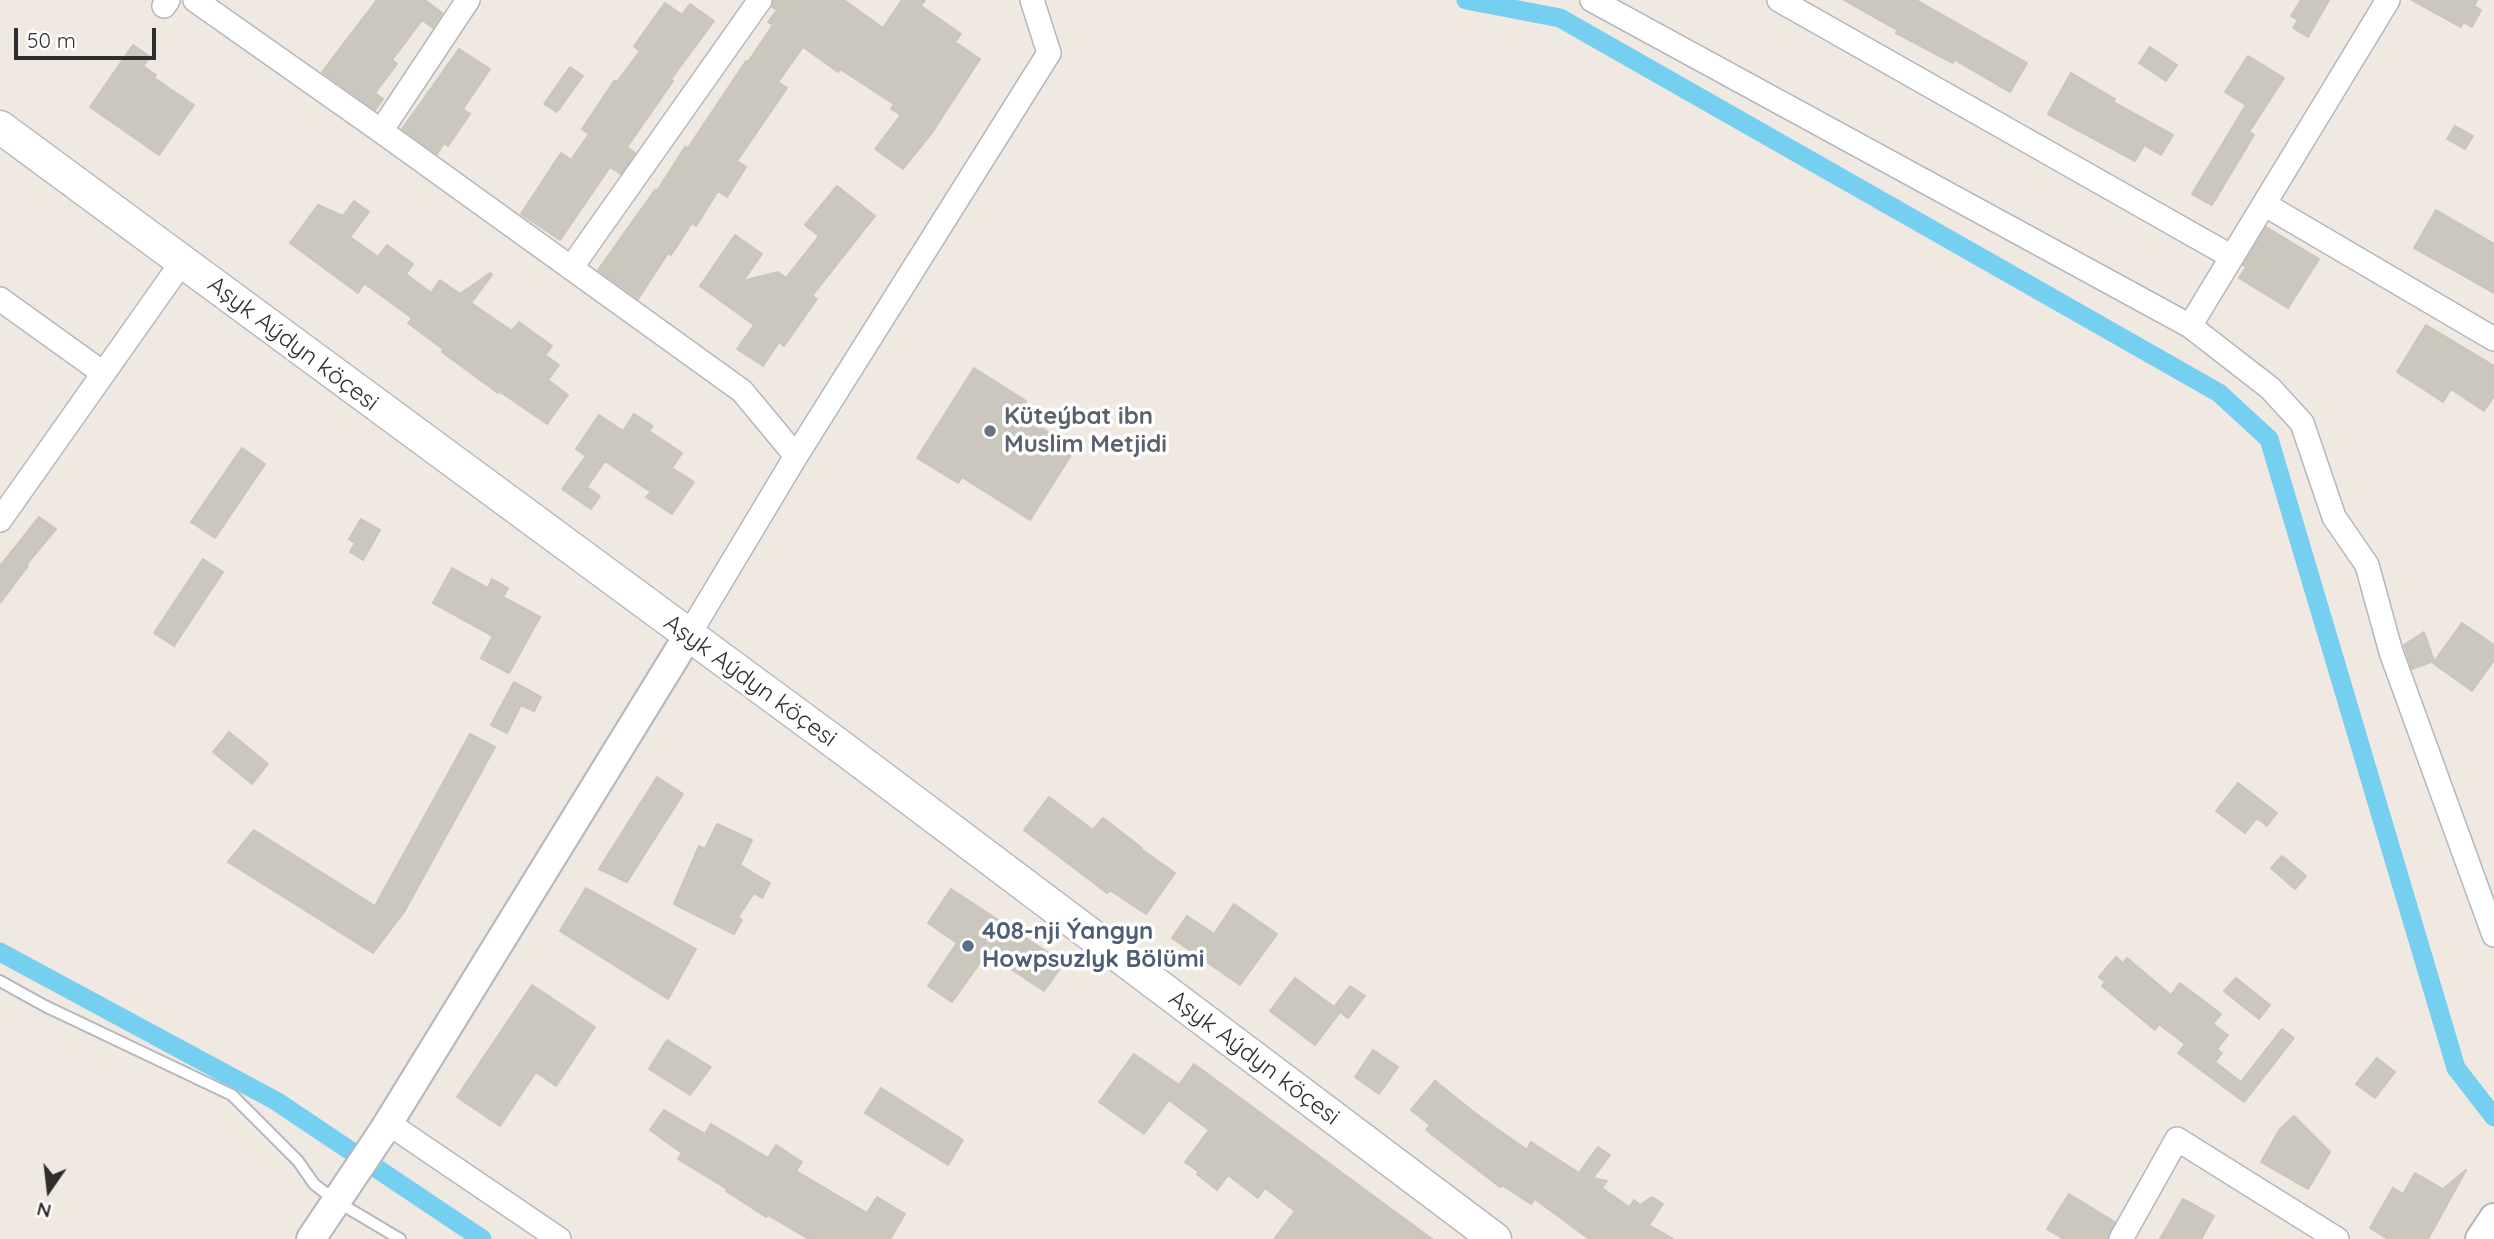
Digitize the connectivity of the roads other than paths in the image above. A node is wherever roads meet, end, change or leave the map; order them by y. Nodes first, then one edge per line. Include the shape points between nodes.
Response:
1 (195, 0) edge
2 (468, 0) edge
3 (760, 0) edge
4 (1032, 0) edge
5 (1592, 0) edge
6 (1779, 0) edge
7 (2388, 0) edge
8 (0, 127) edge
9 (381, 131) junction
10 (2264, 204) junction
11 (2232, 257) junction
12 (182, 262) junction
13 (571, 268) junction
14 (0, 299) edge
15 (2190, 326) junction
16 (2494, 339) edge
17 (103, 373) junction
18 (796, 456) junction
19 (0, 520) edge
20 (688, 636) junction
21 (2494, 935) edge
22 (0, 981) edge
23 (386, 1126) junction
24 (338, 1197) junction
25 (2494, 1218) edge
26 (311, 1239) edge
27 (400, 1239) edge
28 (559, 1239) edge
29 (1495, 1239) edge
30 (2121, 1239) edge
31 (2337, 1239) edge
32 (2480, 1239) edge

1 - 9 street
2 - 9 street
3 - 13 street
4 - 18 street via 1049,53
5 - 15 street
6 - 11 street
7 - 10 street
8 - 12 main road, Aşyk Aýdyn köçesi
9 - 13 street
10 - 11 street
10 - 16 street
11 - 15 street
12 - 17 street
12 - 20 main road, Aşyk Aýdyn köçesi
13 - 18 street via 742,391
14 - 17 street
15 - 21 street via 2270,388 2302,423 2334,517 2367,565 2391,652
17 - 19 street
18 - 20 street
20 - 23 street
20 - 29 main road, Aşyk Aýdyn köçesi
22 - 24 lane via 232,1095 298,1161 314,1184
23 - 24 street
23 - 28 street
24 - 26 street
24 - 27 lane
25 - 32 street
30 - 31 street via 2176,1139

